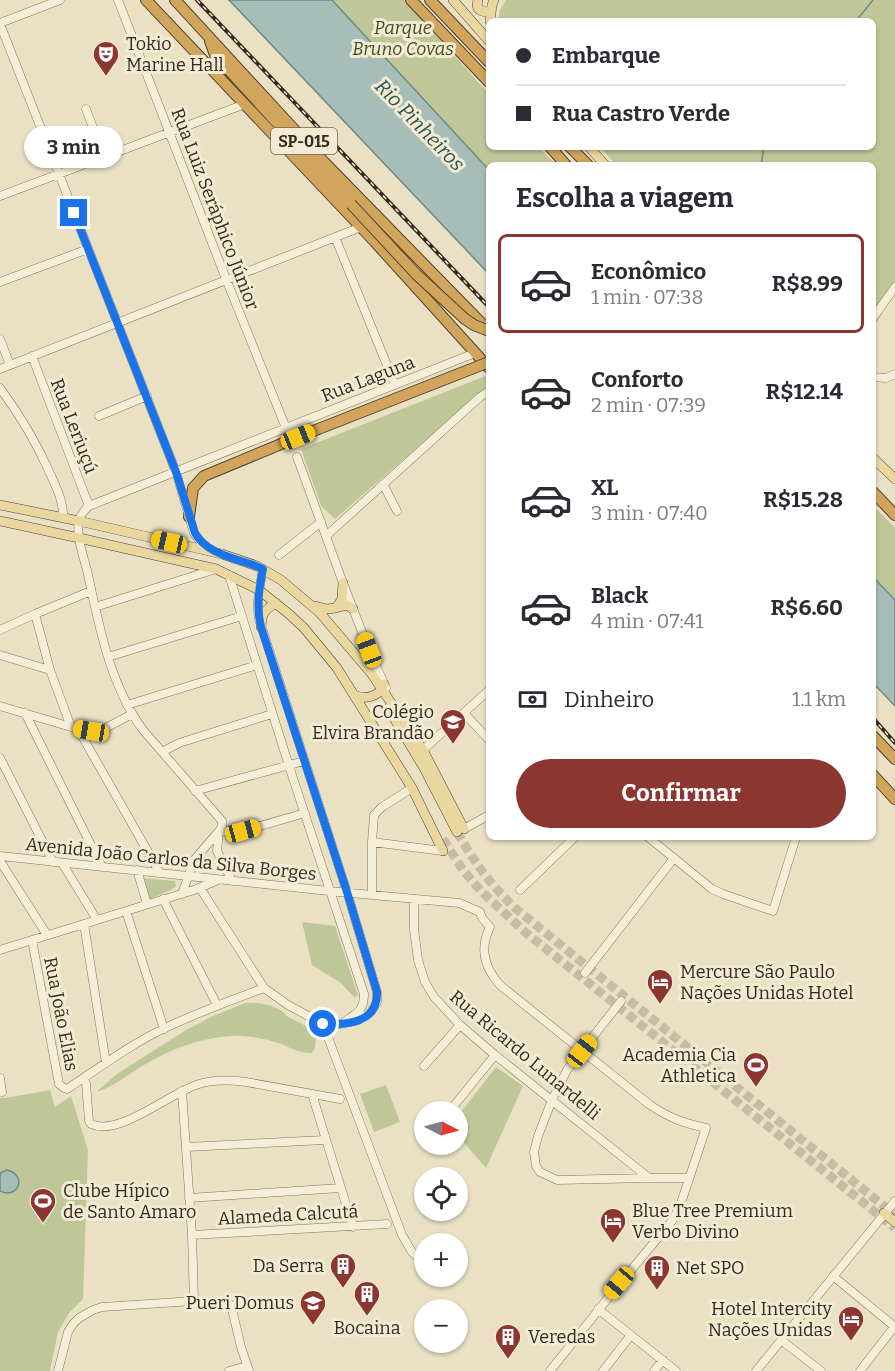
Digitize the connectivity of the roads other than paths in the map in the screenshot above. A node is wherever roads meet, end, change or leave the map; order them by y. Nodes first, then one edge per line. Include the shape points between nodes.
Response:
1 (60, 0) edge
2 (118, 0) edge
3 (146, 0) edge
4 (154, 0) edge
5 (176, 0) edge
6 (411, 0) edge
7 (430, 0) edge
8 (453, 0) edge
9 (478, 0) edge
10 (494, 0) edge
11 (159, 13) junction
12 (490, 17) edge
13 (0, 24) edge
14 (209, 38) junction
15 (486, 38) edge
16 (486, 59) edge
17 (486, 79) edge
18 (244, 104) junction
19 (86, 109) dead end
20 (169, 132) junction
21 (553, 150) edge
22 (573, 150) edge
23 (592, 150) edge
24 (104, 157) junction
25 (564, 162) edge
26 (585, 162) edge
27 (602, 162) edge
28 (58, 174) junction
29 (0, 196) edge
30 (361, 227) junction
31 (335, 237) junction
32 (88, 249) junction
33 (226, 279) junction
34 (0, 282) edge
35 (895, 287) edge
36 (876, 314) edge
37 (117, 323) junction
38 (486, 328) edge
39 (486, 330) edge
40 (0, 339) edge
41 (475, 353) junction
42 (32, 356) junction
43 (486, 363) edge
44 (10, 365) junction
45 (486, 365) edge
46 (0, 369) edge
47 (895, 374) edge
48 (876, 377) edge
49 (395, 385) junction
50 (0, 388) edge
51 (486, 393) edge
52 (147, 396) junction
53 (99, 416) dead end
54 (286, 428) junction
55 (297, 457) dead end
56 (876, 461) edge
57 (176, 472) junction
58 (895, 479) edge
59 (383, 484) junction
60 (876, 495) edge
61 (0, 505) edge
62 (89, 506) junction
63 (397, 511) dead end
64 (895, 515) edge
65 (189, 517) junction
66 (63, 518) junction
67 (0, 521) edge
68 (78, 521) junction
69 (321, 522) junction
70 (326, 536) junction
71 (79, 538) junction
72 (222, 554) junction
73 (279, 555) dead end
74 (216, 569) junction
75 (263, 569) junction
76 (229, 575) junction
77 (343, 583) junction
78 (259, 590) junction
79 (92, 591) junction
80 (276, 603) junction
81 (310, 604) junction
82 (95, 607) junction
83 (336, 608) junction
84 (353, 609) junction
85 (35, 614) junction
86 (242, 616) junction
87 (261, 627) junction
88 (0, 630) edge
89 (0, 655) edge
90 (108, 657) junction
91 (257, 665) junction
92 (50, 670) junction
93 (382, 688) junction
94 (486, 693) edge
95 (354, 694) junction
96 (127, 705) junction
97 (0, 706) edge
98 (25, 713) junction
99 (464, 713) junction
100 (132, 714) junction
101 (272, 714) junction
102 (371, 721) junction
103 (75, 728) junction
104 (486, 737) edge
105 (876, 739) edge
106 (423, 750) junction
107 (162, 752) junction
108 (0, 758) edge
109 (895, 759) edge
110 (304, 761) junction
111 (289, 766) junction
112 (876, 778) edge
113 (412, 788) junction
114 (195, 791) junction
115 (895, 799) edge
116 (305, 813) junction
117 (486, 818) edge
118 (219, 831) junction
119 (461, 831) junction
120 (443, 839) tunnel mouth
121 (572, 840) edge
122 (652, 840) edge
123 (795, 840) edge
124 (372, 842) junction
125 (205, 845) junction
126 (217, 851) junction
127 (443, 851) joint
128 (0, 856) edge
129 (674, 858) junction
130 (0, 861) edge
131 (52, 862) junction
132 (62, 863) junction
133 (102, 867) junction
134 (137, 870) junction
135 (160, 873) junction
136 (189, 876) junction
137 (219, 879) junction
138 (232, 881) junction
139 (200, 888) junction
140 (520, 890) dead end
141 (329, 891) junction
142 (347, 892) junction
143 (182, 894) junction
144 (372, 895) junction
145 (163, 899) junction
146 (414, 899) junction
147 (147, 904) junction
148 (126, 911) junction
149 (97, 920) junction
150 (84, 924) junction
151 (47, 935) junction
152 (32, 940) junction
153 (0, 950) edge
154 (585, 973) dead end
155 (264, 988) junction
156 (377, 1000) junction
157 (621, 1001) dead end
158 (364, 1002) junction
159 (217, 1005) junction
160 (359, 1016) junction
161 (323, 1024) junction
162 (460, 1025) junction
163 (164, 1029) junction
164 (582, 1051) junction
165 (495, 1055) junction
166 (106, 1063) junction
167 (424, 1066) dead end
168 (0, 1078) edge
169 (86, 1083) dead end
170 (182, 1090) junction
171 (2, 1092) dead end
172 (312, 1094) junction
173 (340, 1099) dead end
174 (552, 1100) junction
175 (458, 1101) edge
176 (325, 1140) junction
177 (186, 1147) junction
178 (649, 1178) junction
179 (689, 1178) junction
180 (340, 1188) junction
181 (189, 1198) junction
182 (895, 1201) edge
183 (885, 1213) junction
184 (895, 1222) edge
185 (387, 1224) dead end
186 (353, 1227) junction
187 (192, 1235) junction
188 (414, 1254) edge
189 (833, 1276) junction
190 (194, 1301) junction
191 (598, 1310) junction
192 (895, 1326) edge
193 (631, 1335) junction
194 (782, 1340) junction
195 (663, 1360) junction
196 (248, 1369) edge
197 (58, 1371) edge
198 (229, 1371) edge
199 (550, 1371) edge
200 (603, 1371) edge
201 (654, 1371) edge
202 (676, 1371) edge
203 (756, 1371) edge
204 (821, 1371) edge
205 (860, 1371) edge

1 - 13 street
2 - 20 street, Rua Luiz Seráphico Júnior
3 - 11 highway
4 - 11 highway
5 - 14 highway, SP-015
6 - 17 highway
7 - 16 highway
8 - 15 main road
9 - 12 main road via 479,10
10 - 12 main road
11 - 18 highway
13 - 28 street
14 - 38 highway, SP-015
14 - 39 highway, bridge via 215,56 416,274 465,319
18 - 20 street
18 - 30 highway
19 - 24 street
20 - 24 street
20 - 33 street, Rua Luiz Seráphico Júnior
21 - 25 highway
22 - 26 highway
23 - 27 main road
24 - 28 street
28 - 29 street
28 - 32 street
30 - 31 street
30 - 41 highway
31 - 33 street
31 - 49 street
32 - 34 street
32 - 37 street
33 - 37 street
33 - 54 street, Rua Luiz Seráphico Júnior
35 - 36 street
37 - 42 street
37 - 52 street
40 - 44 street
41 - 45 highway
41 - 49 street, Rua Laguna
42 - 44 street
42 - 62 street, Rua Leriuçú
43 - 65 highway, bridge via 204,476 193,488
44 - 46 street
47 - 48 street
49 - 54 street, Rua Laguna
50 - 66 street via 35,440 62,502
51 - 59 street
52 - 53 street
52 - 57 street
54 - 57 street, Rua Laguna
55 - 69 street
56 - 58 main road
57 - 62 street, Rua Laguna
57 - 65 street
59 - 63 street
59 - 70 street
60 - 64 highway
61 - 66 main road
62 - 68 street
65 - 72 street via 199,541
66 - 68 main road
67 - 71 main road
68 - 71 street
68 - 72 main road
69 - 70 street
69 - 73 street
70 - 77 street
71 - 74 main road
71 - 79 street
72 - 75 main road
74 - 76 main road
74 - 82 street
75 - 78 street
75 - 81 main road
76 - 78 main road
76 - 86 street
77 - 83 main road via 342,599
77 - 84 street
78 - 80 main road
78 - 87 street
79 - 82 street
79 - 85 street
80 - 87 main road via 262,615
80 - 95 main road via 318,645
81 - 83 main road via 321,609
81 - 93 main road
82 - 90 street
83 - 84 main road via 347,605
84 - 93 street
85 - 88 street
85 - 92 street
86 - 90 street
86 - 91 street
87 - 110 street
89 - 92 street
90 - 96 street
91 - 96 street
91 - 101 street
92 - 103 street
93 - 95 main road via 365,698
93 - 106 main road
93 - 119 main road
94 - 99 street
95 - 102 main road
96 - 100 street
97 - 98 street
98 - 103 street
98 - 133 street
99 - 104 street
99 - 106 street
100 - 103 street via 98,731
100 - 107 street
101 - 107 street
101 - 111 street
102 - 113 main road
102 - 120 main road via 390,741
103 - 135 street
105 - 109 highway
106 - 119 main road
107 - 114 street
108 - 131 street
110 - 111 street
110 - 142 street
111 - 114 street
111 - 116 street
112 - 115 highway
113 - 124 street via 374,815
113 - 127 main road
114 - 118 street via 222,821
116 - 118 street via 243,831
116 - 141 street
117 - 119 street
118 - 125 street
118 - 126 street
121 - 140 street
122 - 129 street
123 - 129 street via 773,911 712,889
124 - 127 street
124 - 144 street
125 - 126 street
125 - 136 street
126 - 138 street
128 - 131 street, Avenida João Carlos da Silva Borges
129 - 154 street
130 - 151 street
131 - 132 street, Avenida João Carlos da Silva Borges
132 - 133 street, Avenida João Carlos da Silva Borges
132 - 149 street
133 - 134 street, Avenida João Carlos da Silva Borges
134 - 135 street, Avenida João Carlos da Silva Borges
134 - 147 street
135 - 136 street, Avenida João Carlos da Silva Borges
136 - 137 street, Avenida João Carlos da Silva Borges
136 - 143 street
137 - 138 street, Avenida João Carlos da Silva Borges
137 - 139 street
138 - 141 street, Avenida João Carlos da Silva Borges
139 - 143 street
139 - 155 street
141 - 142 street, Avenida João Carlos da Silva Borges
141 - 158 street
142 - 144 street, Avenida João Carlos da Silva Borges
142 - 156 street
143 - 145 street
144 - 146 street, Avenida João Carlos da Silva Borges
145 - 147 street
145 - 159 street
146 - 162 street, Rua Ricardo Lunardelli via 415,942 425,982
146 - 164 street, Avenida João Carlos da Silva Borges via 459,903 480,912 490,927 484,953 497,982
147 - 148 street
148 - 149 street
148 - 163 street
149 - 150 street
150 - 151 street
150 - 166 street
151 - 152 street
152 - 153 street
152 - 166 street, Rua João Elias via 59,1084 67,1089
155 - 159 street
155 - 161 street
156 - 158 street
156 - 160 street via 371,1012
157 - 164 street
158 - 160 street
159 - 163 street
160 - 161 street via 340,1024
161 - 188 street via 402,1236
162 - 165 street, Rua Ricardo Lunardelli
162 - 167 street
163 - 166 street
164 - 174 street
164 - 179 street via 669,1117 706,1128
165 - 174 street, Rua Ricardo Lunardelli
165 - 175 street
168 - 171 street
169 - 170 street via 89,1121 98,1127 125,1122
170 - 172 street via 232,1080
170 - 177 street
172 - 173 street
172 - 176 street
174 - 178 street, Rua Ricardo Lunardelli
174 - 178 street via 534,1152 540,1172 566,1180
176 - 177 street
176 - 180 street
177 - 181 street
178 - 179 street
179 - 191 street via 672,1221
180 - 181 street
180 - 186 street
181 - 187 street
182 - 183 street
183 - 184 main road
183 - 189 street
185 - 186 street, Alameda Calcutá
186 - 187 street, Alameda Calcutá
187 - 190 street
189 - 192 street
189 - 194 street
190 - 196 street via 225,1302 233,1307
190 - 197 street via 102,1307 86,1313 68,1332
191 - 193 street
191 - 199 street
192 - 205 street
193 - 195 street
193 - 200 street
194 - 203 street
194 - 204 street
195 - 201 street
195 - 202 street
196 - 198 street

